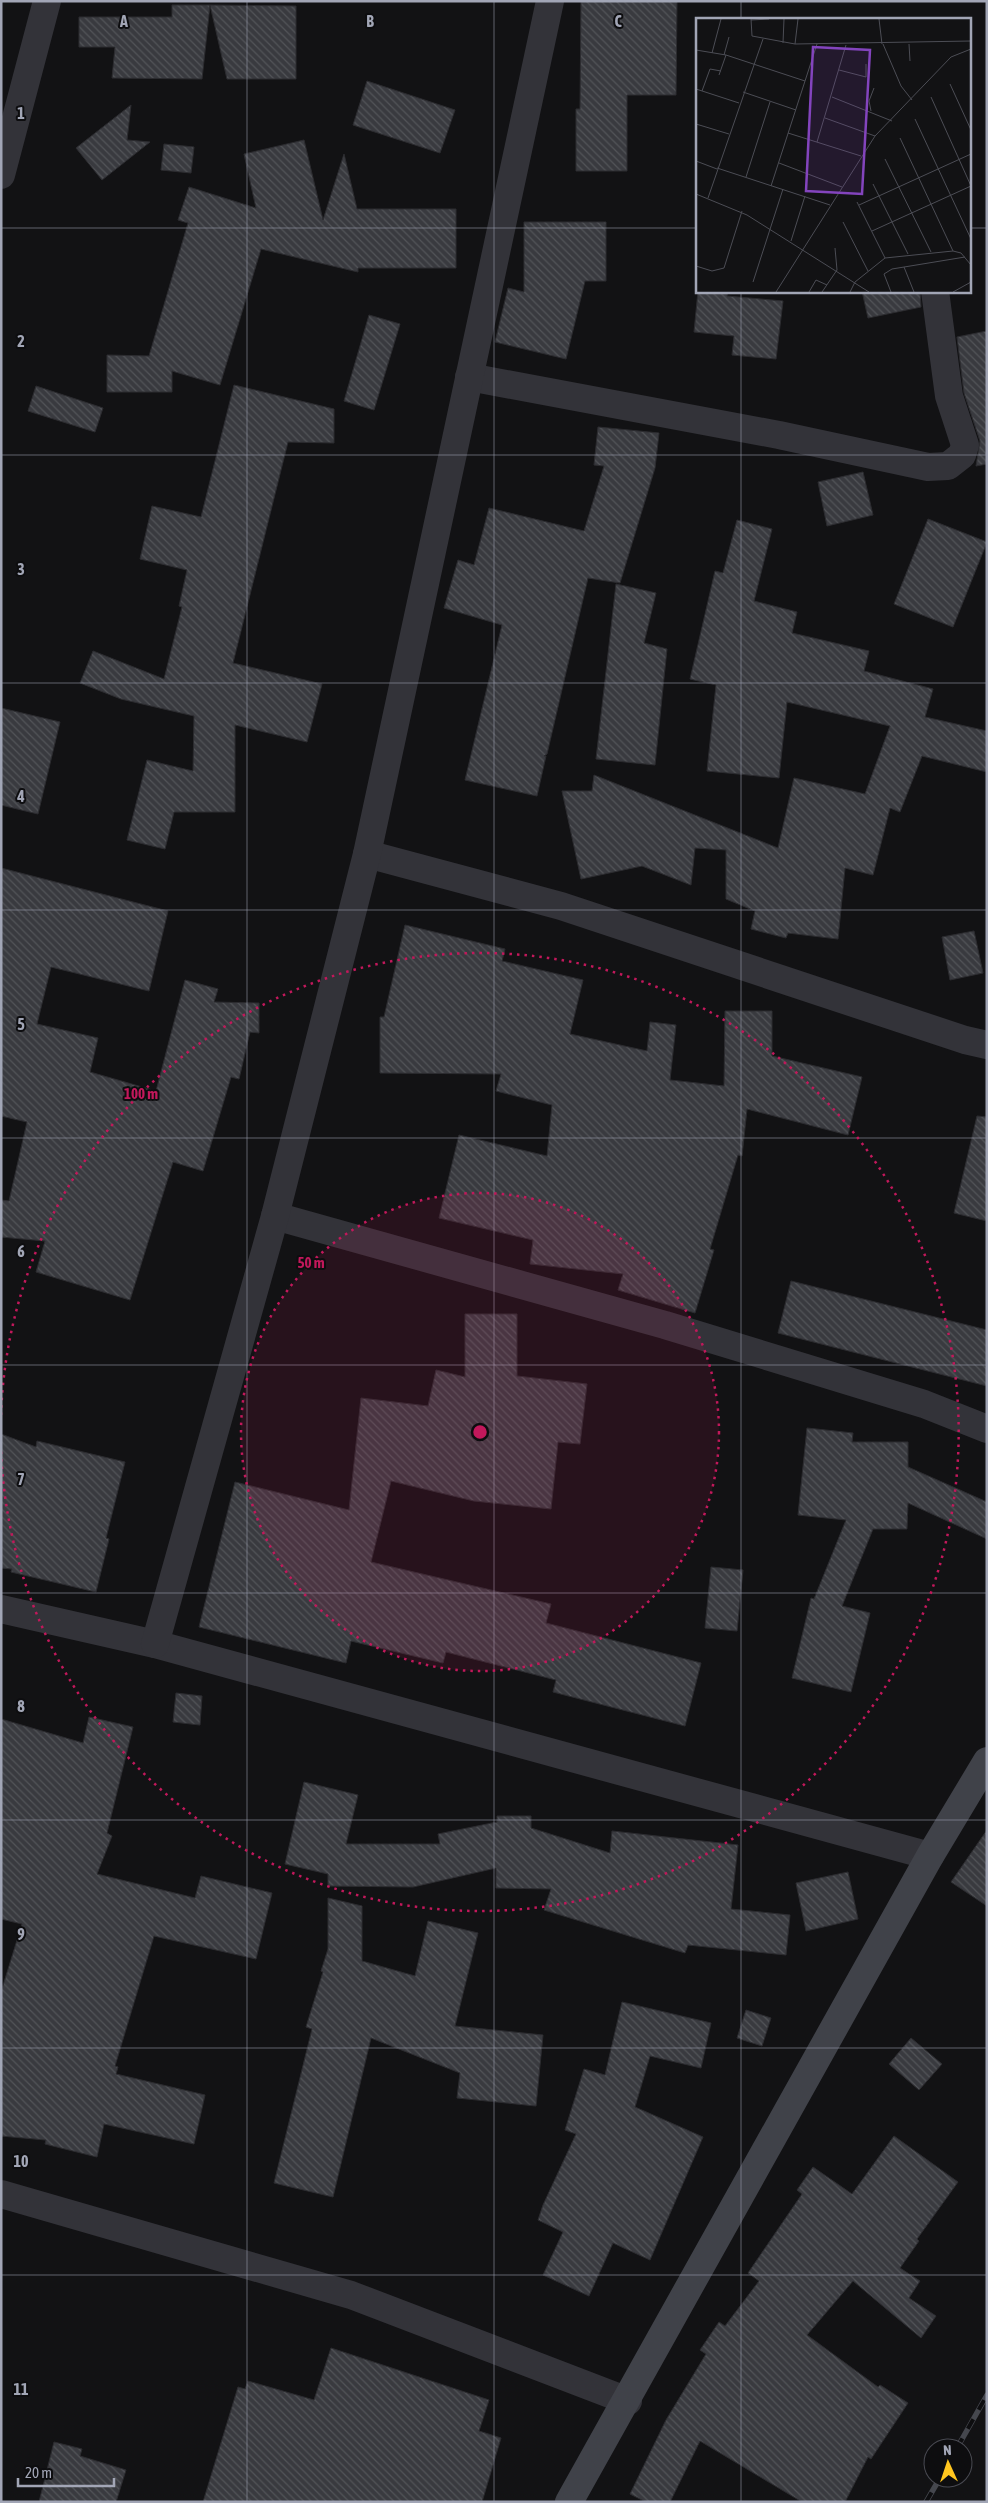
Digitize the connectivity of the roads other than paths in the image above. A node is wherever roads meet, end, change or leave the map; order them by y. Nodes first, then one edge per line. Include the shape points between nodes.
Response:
1 (47, 1) edge
2 (550, 1) edge
3 (1, 175) edge
4 (935, 292) edge
5 (470, 377) junction
6 (367, 854) junction
7 (987, 1045) edge
8 (275, 1216) junction
9 (987, 1429) edge
10 (1, 1608) edge
11 (155, 1644) junction
12 (987, 1762) edge
13 (930, 1856) junction
14 (1, 2194) edge
15 (628, 2401) junction
16 (569, 2502) edge

1 - 3 street
2 - 5 street
4 - 5 street via 949,396 965,445 962,455 948,466 928,467 779,435
5 - 6 street
6 - 7 street via 561,906
6 - 8 street
8 - 9 street via 674,1328 924,1404
8 - 11 street
10 - 11 street
11 - 13 street
12 - 13 street
13 - 15 street
14 - 15 street via 351,2295
15 - 16 street

